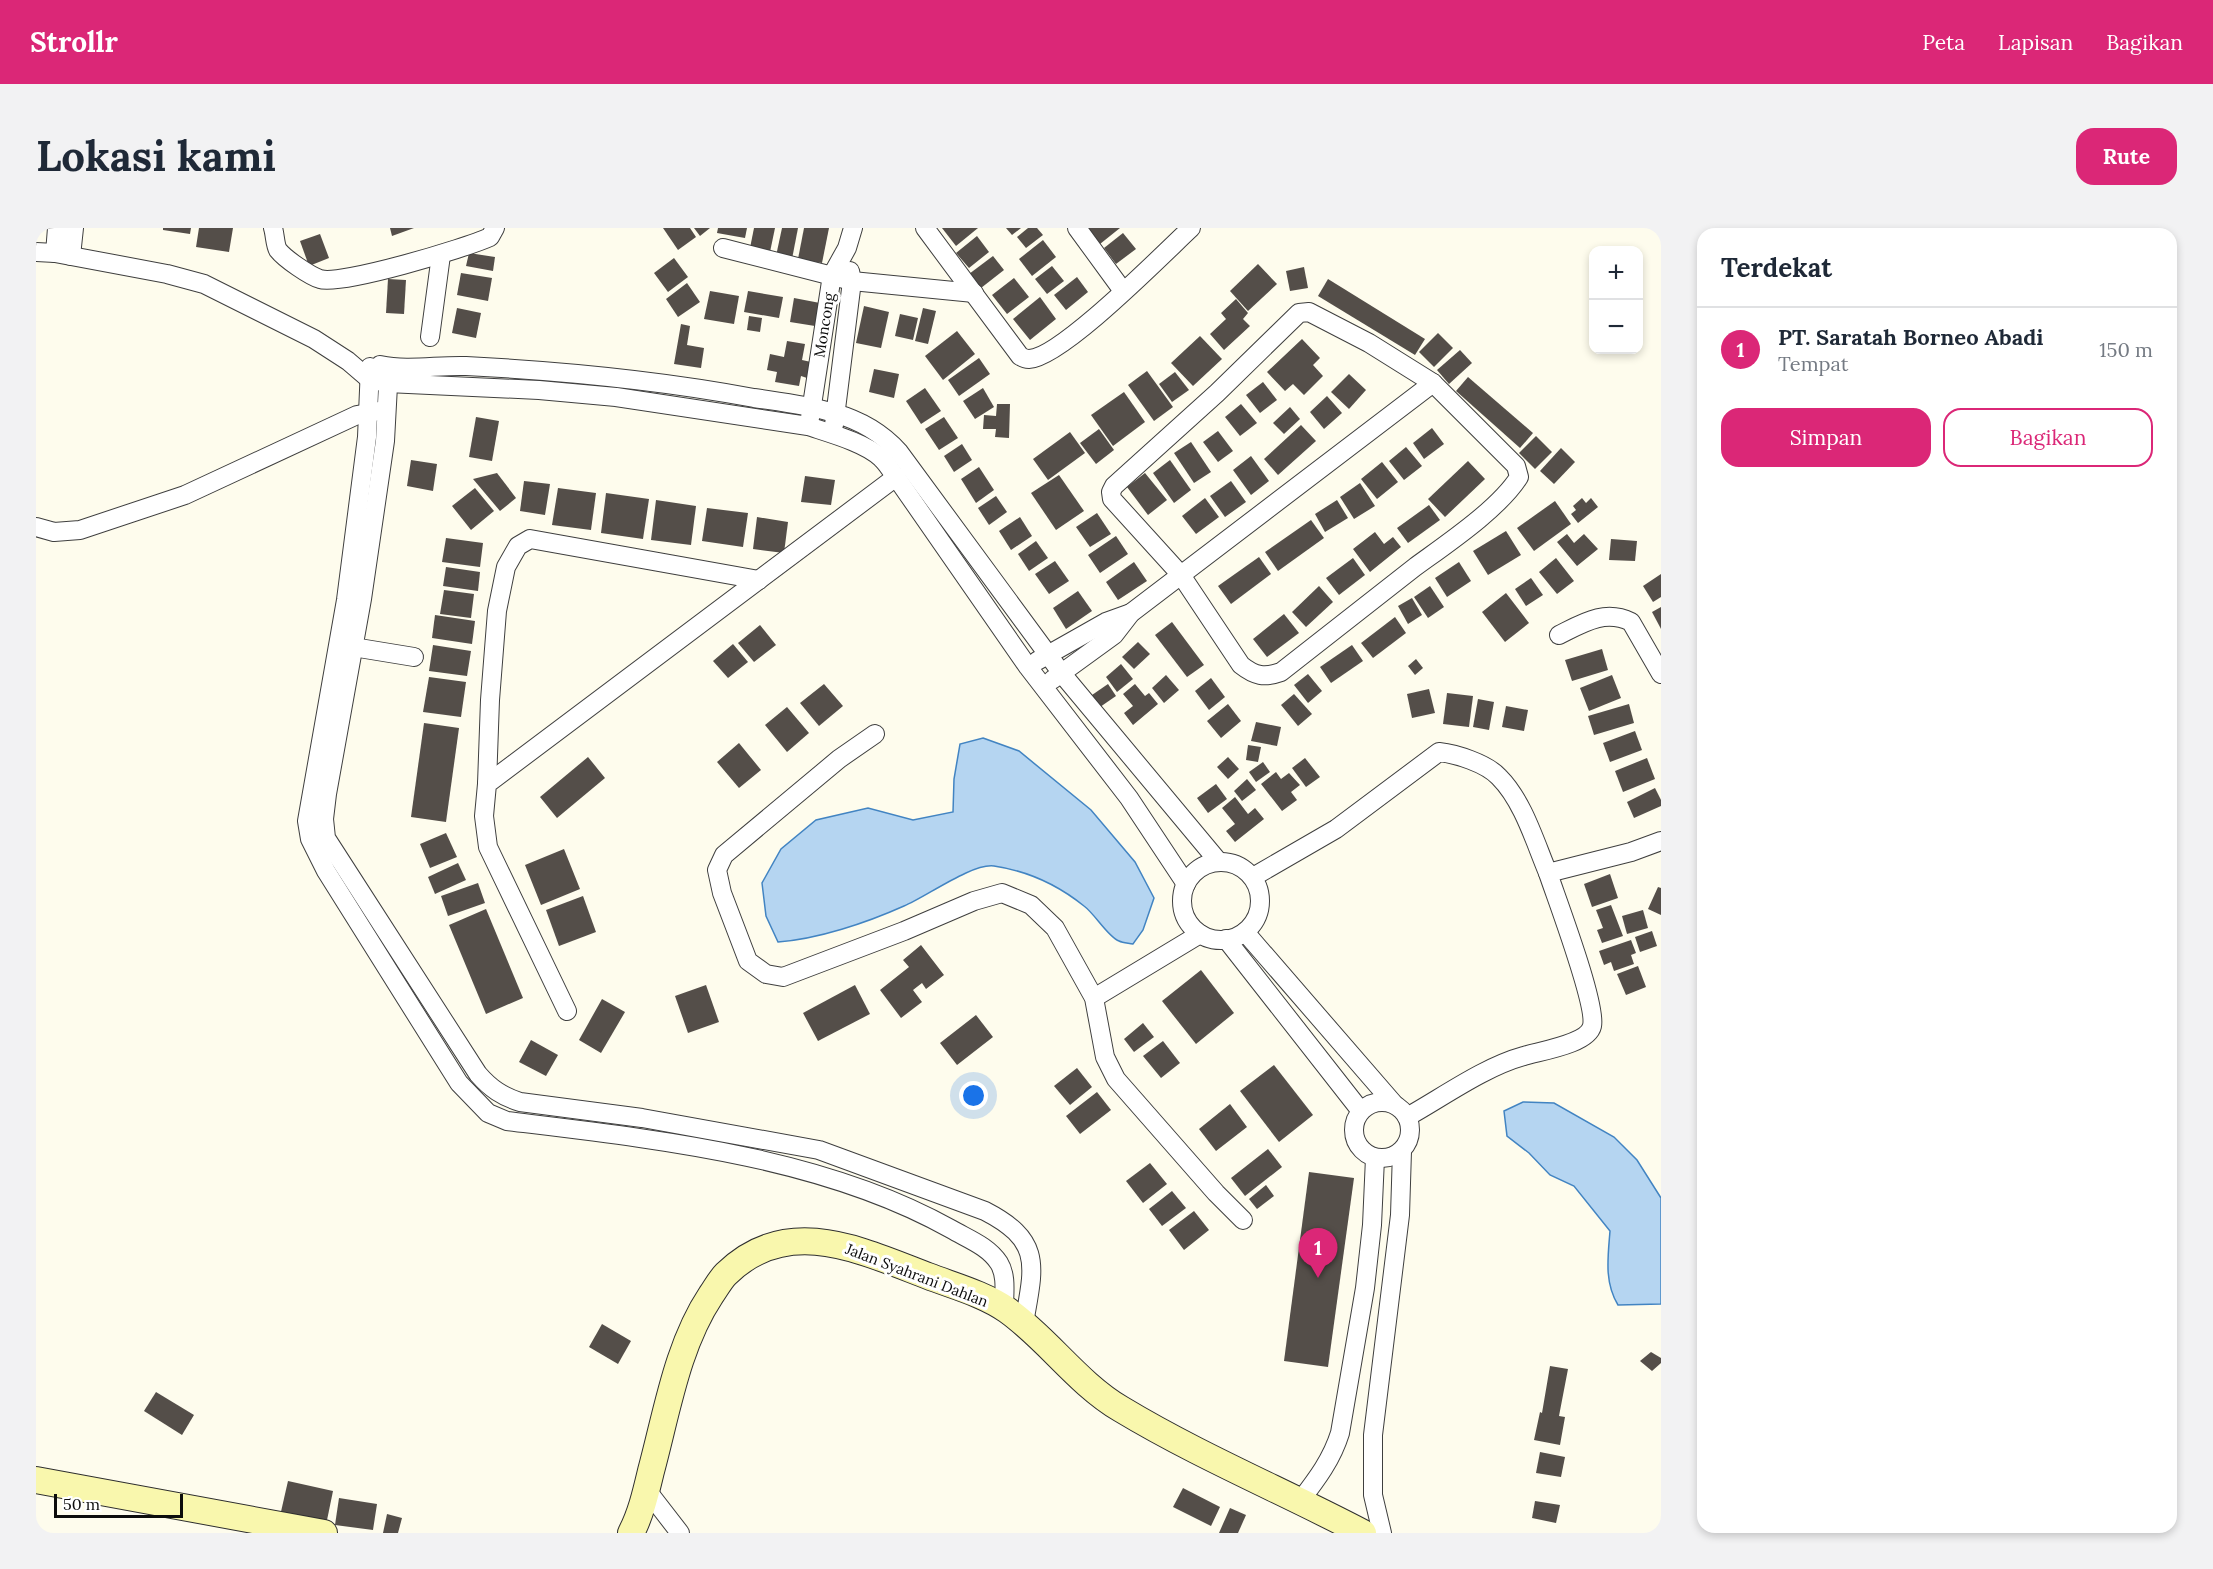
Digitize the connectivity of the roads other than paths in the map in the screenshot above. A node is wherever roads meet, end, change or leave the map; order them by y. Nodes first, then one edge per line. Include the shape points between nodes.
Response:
1 (57, 228) edge
2 (74, 228) edge
3 (273, 228) edge
4 (495, 228) edge
5 (853, 228) edge
6 (925, 228) edge
7 (1077, 228) edge
8 (1191, 228) edge
9 (723, 248) dead end
10 (847, 248) junction
11 (36, 252) edge
12 (63, 254) junction
13 (441, 255) junction
14 (832, 275) junction
15 (852, 281) junction
16 (1123, 291) junction
17 (974, 293) junction
18 (430, 337) dead end
19 (370, 371) junction
20 (388, 375) junction
21 (1433, 383) junction
22 (387, 410) junction
23 (367, 413) junction
24 (836, 413) junction
25 (810, 417) junction
26 (834, 434) junction
27 (896, 477) junction
28 (36, 527) edge
29 (1180, 575) junction
30 (759, 580) junction
31 (1131, 613) junction
32 (1559, 635) dead end
33 (353, 647) junction
34 (1047, 654) junction
35 (414, 657) dead end
36 (1028, 667) junction
37 (1661, 674) edge
38 (1063, 675) junction
39 (1044, 685) junction
40 (875, 734) dead end
41 (487, 784) junction
42 (1661, 841) edge
43 (1218, 861) junction
44 (1548, 873) junction
45 (1253, 877) junction
46 (1186, 884) junction
47 (1245, 932) junction
48 (1200, 934) junction
49 (1226, 939) junction
50 (1094, 998) junction
51 (567, 1011) dead end
52 (1360, 1110) junction
53 (1400, 1110) junction
54 (1402, 1151) junction
55 (1375, 1158) junction
56 (960, 1203) junction
57 (1242, 1220) dead end
58 (950, 1228) junction
59 (1014, 1315) junction
60 (1340, 1432) junction
61 (1373, 1435) junction
62 (36, 1480) edge
63 (646, 1489) junction
64 (1300, 1501) junction
65 (324, 1533) edge
66 (631, 1533) edge
67 (680, 1533) edge
68 (1363, 1533) edge
69 (1382, 1533) edge

1 - 12 street
2 - 12 street
3 - 13 street via 277,249 321,280
4 - 13 street via 490,237
5 - 10 street, Moncong
6 - 17 street
7 - 16 street
8 - 16 street
9 - 14 street
10 - 14 street, Moncong
10 - 15 street
11 - 12 street
12 - 19 street via 204,284
13 - 18 street
14 - 15 street
14 - 25 street, Moncong
15 - 17 street
15 - 24 street
16 - 17 street via 1056,348 1030,359 1020,356
19 - 20 street
19 - 23 street
20 - 22 street
20 - 25 street
21 - 29 street
21 - 29 street via 1369,343 1309,312 1299,313 1111,492 1112,498
21 - 29 street via 1516,465 1518,477 1513,487 1467,528 1281,672 1267,677 1251,673 1241,665
22 - 23 street
22 - 33 street
23 - 28 street via 185,495 80,530 54,532
23 - 58 street via 346,600 307,821 310,839 326,871 459,1083 488,1113 507,1121 682,1143 812,1173 927,1215
24 - 25 street
24 - 26 street
24 - 34 street via 873,429 899,452
25 - 26 street
26 - 27 street via 881,458
27 - 30 street
27 - 36 street
29 - 31 street
30 - 41 street
30 - 41 street via 531,539 518,546 506,567 497,611
31 - 34 street
31 - 38 street via 1114,635
32 - 37 street via 1602,616 1623,618 1631,622
33 - 35 street
33 - 56 street via 327,794 326,838 491,1089 520,1102 642,1118 819,1150
34 - 36 street
34 - 38 street
36 - 39 street
38 - 39 street
38 - 43 street
39 - 46 street via 1129,798
40 - 50 street via 839,759 724,855 717,870 722,893 748,961 766,974 783,977 1002,893 1031,905 1054,928
41 - 51 street via 484,816 488,847
42 - 44 street
43 - 45 street via 1238,865
43 - 46 street via 1199,868
44 - 45 street via 1522,810 1498,776 1456,754 1438,752 1336,829
44 - 53 street via 1590,1001 1592,1026 1583,1039 1516,1058
45 - 47 street via 1260,896 1257,916
46 - 48 street via 1184,914
47 - 49 street
47 - 53 street
48 - 49 street
48 - 50 street
49 - 52 street
50 - 57 street via 1105,1057 1116,1079
52 - 53 street via 1375,1102
52 - 55 street via 1353,1131 1355,1140 1366,1154
53 - 54 street via 1410,1129
54 - 55 street
54 - 61 street via 1400,1215
55 - 60 street via 1365,1288
56 - 58 street
56 - 59 street via 1008,1223 1030,1252 1032,1268
58 - 59 street via 984,1247 999,1264
59 - 63 street, Jalan Syahrani Dahlan via 980,1296 877,1257 824,1242 782,1242 753,1253 725,1275 701,1311 682,1353
59 - 64 street, Jalan Syahrani Dahlan via 1092,1389 1117,1407 1170,1438
60 - 61 street
60 - 64 street via 1326,1466
61 - 69 street via 1373,1495
62 - 65 street
63 - 66 street, Jalan Syahrani Dahlan
63 - 67 street
64 - 68 street, Jalan Syahrani Dahlan

